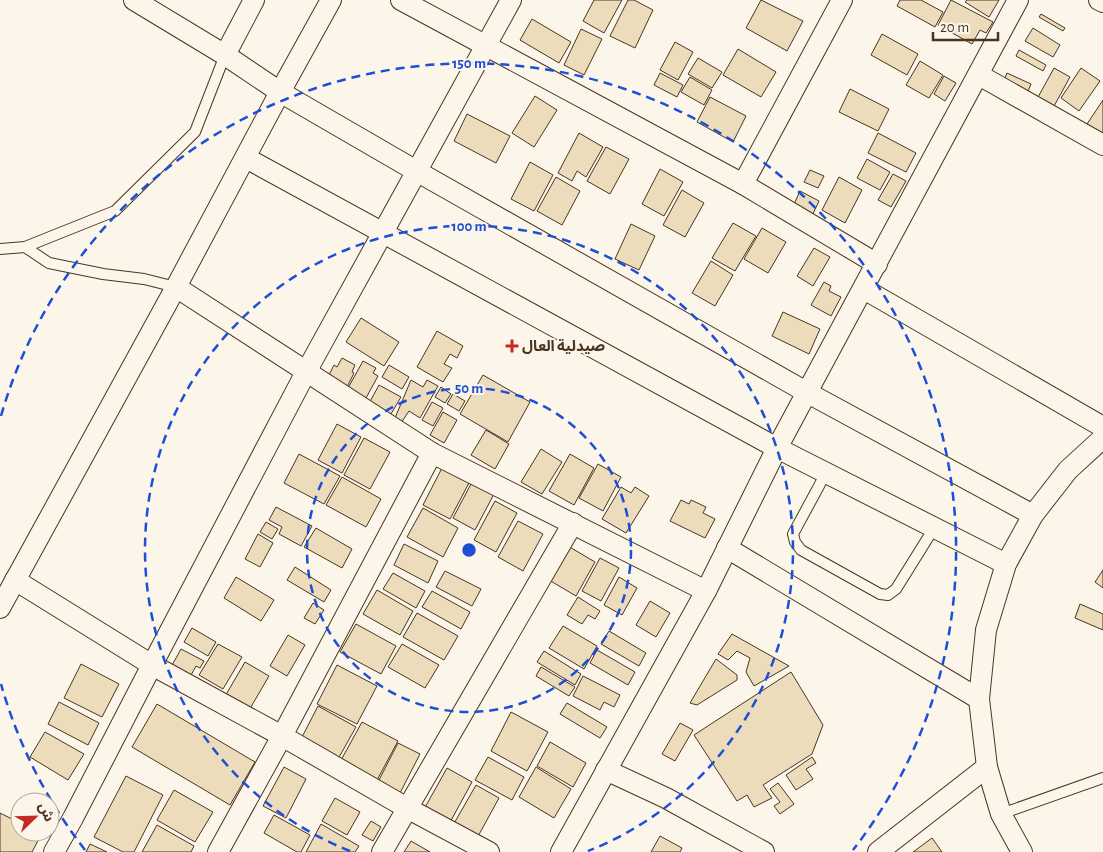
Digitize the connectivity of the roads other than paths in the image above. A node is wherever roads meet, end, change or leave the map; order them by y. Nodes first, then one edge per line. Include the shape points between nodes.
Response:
1 (134, 0) edge
2 (254, 0) edge
3 (331, 0) edge
4 (401, 0) edge
5 (511, 0) edge
6 (842, 0) edge
7 (1018, 0) edge
8 (1099, 0) edge
9 (1103, 2) edge
10 (487, 45) junction
11 (225, 55) junction
12 (979, 75) junction
13 (280, 92) junction
14 (1103, 145) edge
15 (246, 158) junction
16 (418, 172) junction
17 (743, 184) junction
18 (384, 233) junction
19 (25, 247) junction
20 (0, 249) edge
21 (878, 264) junction
22 (176, 288) junction
23 (864, 289) junction
24 (306, 372) junction
25 (808, 393) junction
26 (1103, 426) edge
27 (1103, 438) edge
28 (777, 448) junction
29 (432, 453) junction
30 (826, 473) junction
31 (1033, 515) junction
32 (573, 523) junction
33 (934, 528) junction
34 (728, 548) junction
35 (1006, 564) junction
36 (15, 580) junction
37 (706, 591) junction
38 (0, 608) edge
39 (152, 666) junction
40 (979, 699) junction
41 (282, 736) junction
42 (987, 767) junction
43 (606, 770) junction
44 (1103, 778) edge
45 (407, 808) junction
46 (1001, 814) junction
47 (54, 852) edge
48 (218, 852) edge
49 (382, 852) edge
50 (489, 852) edge
51 (561, 852) edge
52 (764, 852) edge
53 (878, 852) edge
54 (1022, 852) edge

1 - 11 street
2 - 11 street
3 - 13 street
4 - 10 street
5 - 10 street
6 - 17 street
7 - 12 street
8 - 9 street
10 - 16 street
10 - 17 street
11 - 13 street
11 - 19 lane via 195,132 115,211
12 - 14 street
12 - 21 street
13 - 15 street
13 - 16 street
15 - 18 street
15 - 22 street
16 - 18 street
16 - 25 street
17 - 21 street
18 - 24 street
18 - 28 street
19 - 20 lane
19 - 22 lane via 49,262
21 - 23 street
22 - 24 street
22 - 36 street
23 - 25 street
23 - 26 street
24 - 29 street
24 - 39 street
25 - 28 street
25 - 31 street
27 - 31 street via 1068,470
28 - 30 street
28 - 34 street
29 - 32 street
29 - 41 street
30 - 33 street
30 - 33 lane via 793,534 796,542 801,550 880,594 888,595 896,589
31 - 35 street
32 - 37 street
32 - 45 street
33 - 35 street
34 - 37 street
34 - 40 street
35 - 40 street via 986,630
36 - 38 street
36 - 39 street
37 - 43 street
39 - 41 street
39 - 47 street
40 - 42 street
41 - 45 street
41 - 48 street
42 - 46 street
42 - 53 street
43 - 51 street
43 - 52 street via 666,798
44 - 46 lane
45 - 49 street
45 - 50 street
46 - 54 street

